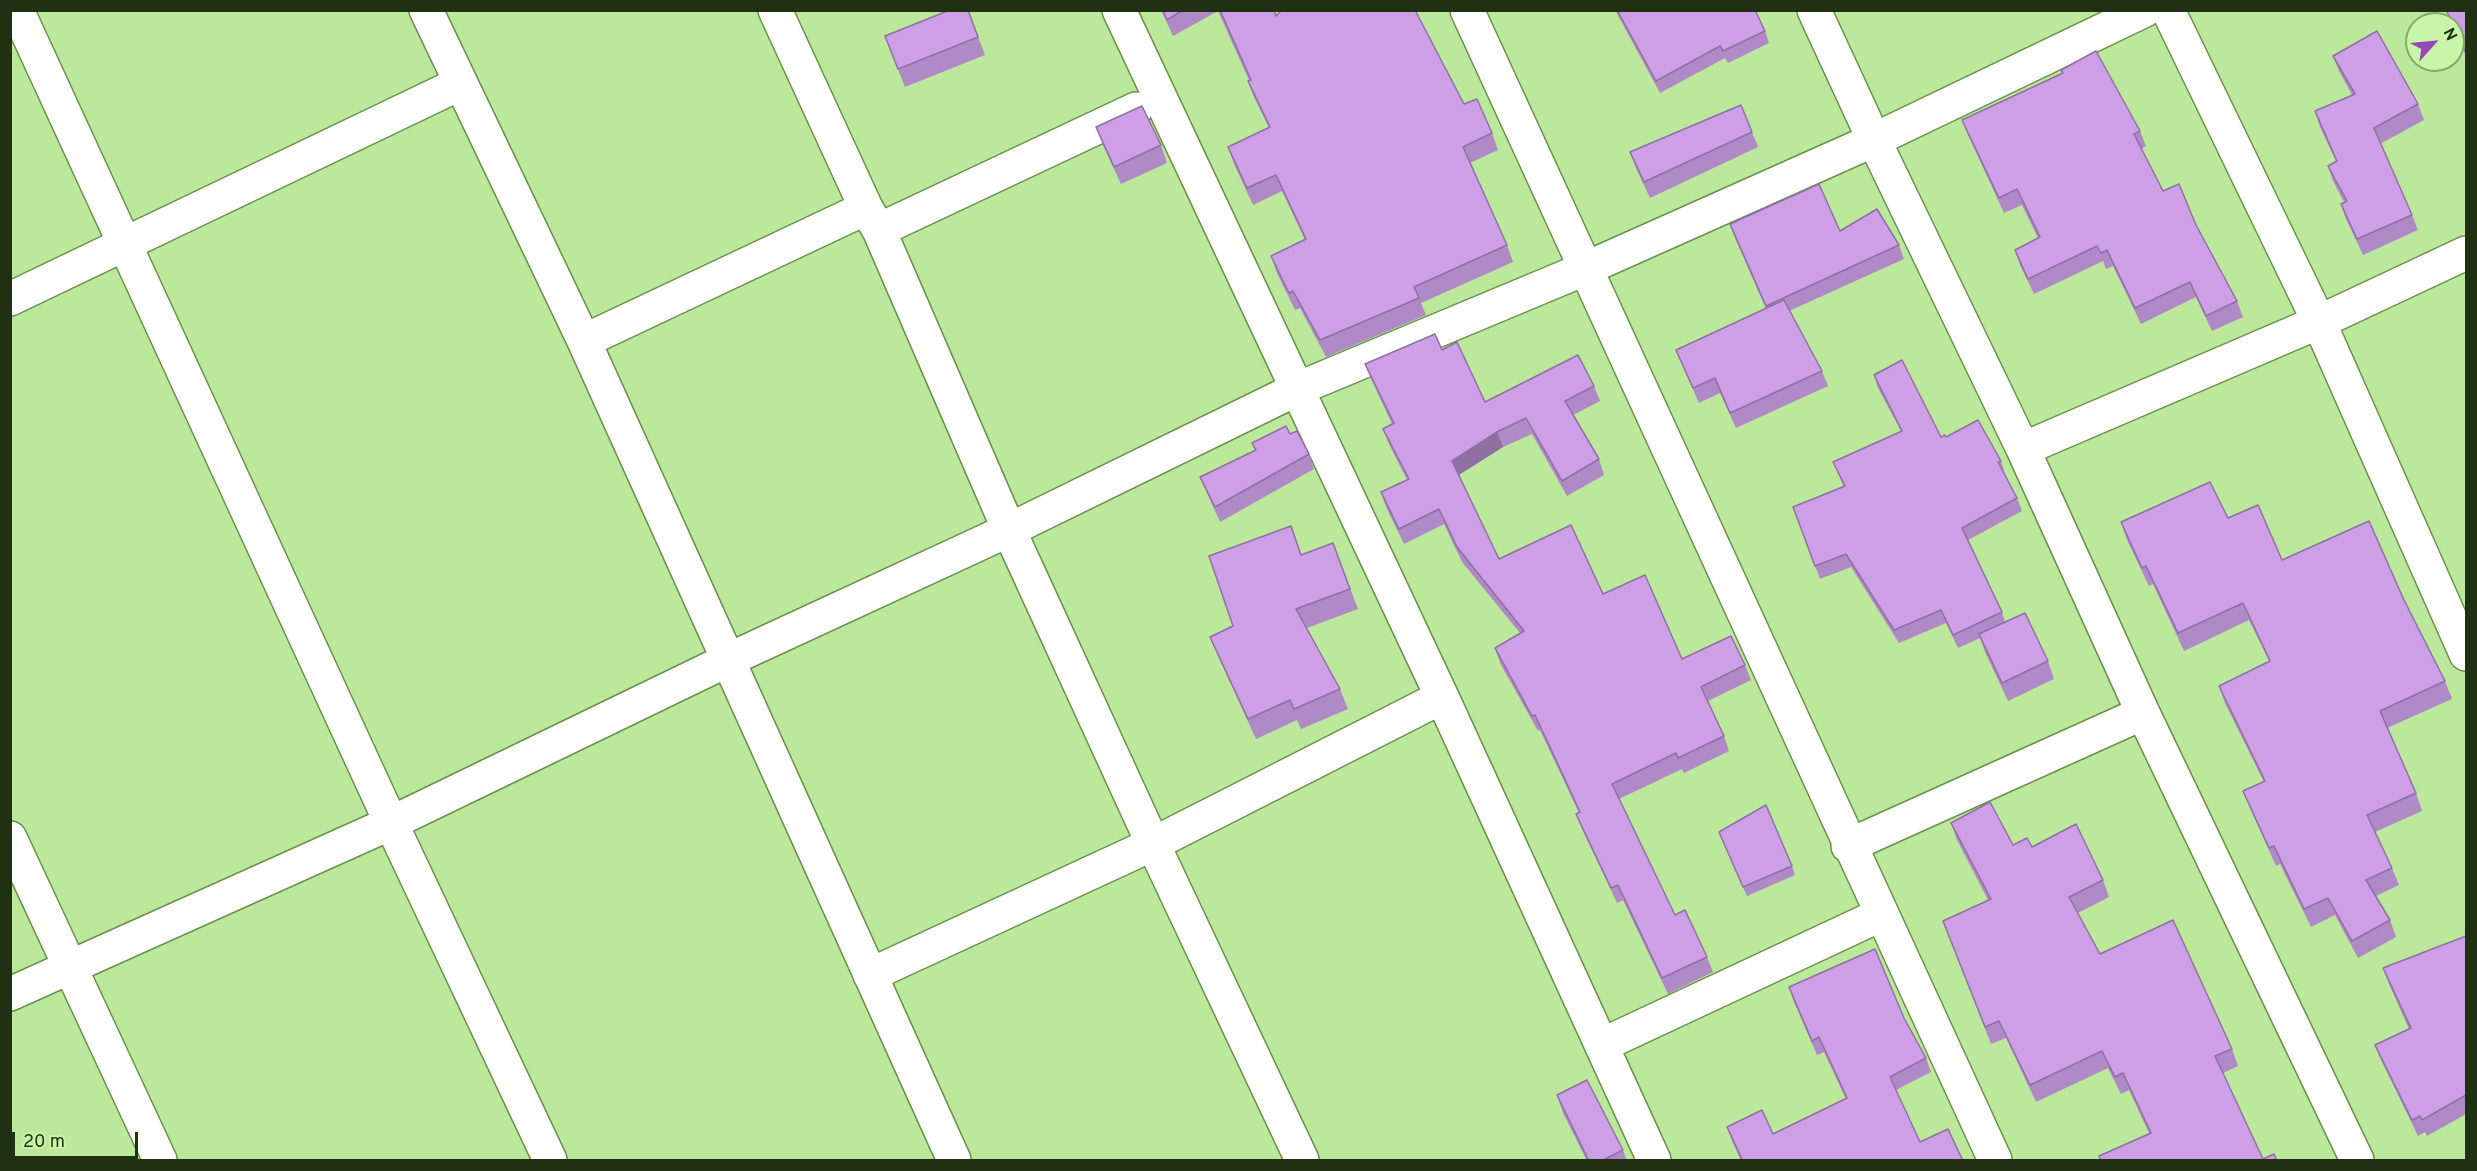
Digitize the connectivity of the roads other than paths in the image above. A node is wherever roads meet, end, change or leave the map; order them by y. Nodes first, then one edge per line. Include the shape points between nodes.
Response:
1 (17, 10) edge
2 (426, 10) edge
3 (774, 10) edge
4 (1119, 10) edge
5 (1467, 10) edge
6 (1814, 10) edge
7 (2145, 10) edge
8 (2168, 10) edge
9 (459, 84) junction
10 (1159, 98) junction
11 (1874, 140) junction
12 (872, 219) junction
13 (124, 244) junction
14 (2466, 253) edge
15 (1587, 268) junction
16 (10, 299) edge
17 (2319, 322) junction
18 (584, 341) junction
19 (1297, 389) junction
20 (2023, 449) junction
21 (1009, 530) junction
22 (2466, 654) edge
23 (728, 660) junction
24 (1442, 697) junction
25 (2143, 713) junction
26 (391, 823) junction
27 (10, 838) edge
28 (1153, 844) junction
29 (1848, 846) junction
30 (1880, 915) junction
31 (72, 967) junction
32 (870, 975) junction
33 (10, 994) edge
34 (1602, 1045) junction
35 (159, 1161) edge
36 (550, 1161) edge
37 (954, 1161) edge
38 (1302, 1161) edge
39 (1654, 1161) edge
40 (1995, 1161) edge
41 (2357, 1161) edge

1 - 13 street
2 - 9 street
3 - 12 street
4 - 10 street
5 - 15 street
6 - 11 street
7 - 11 street
8 - 17 street
9 - 13 street
9 - 18 street
10 - 12 street
10 - 19 street
11 - 15 street
11 - 20 street
12 - 18 street
12 - 21 street
13 - 16 street
13 - 26 street
14 - 17 street
15 - 19 street
15 - 29 street
17 - 20 street
17 - 22 street
18 - 23 street
19 - 21 street
19 - 24 street
20 - 25 street
21 - 23 street
21 - 28 street
23 - 26 street
23 - 32 street
24 - 28 street
24 - 34 street
25 - 29 street
25 - 41 street
26 - 31 street
26 - 36 street
27 - 31 street
28 - 32 street
28 - 38 street
29 - 30 street
30 - 34 street
30 - 40 street
31 - 33 street
31 - 35 street
32 - 37 street
34 - 39 street

